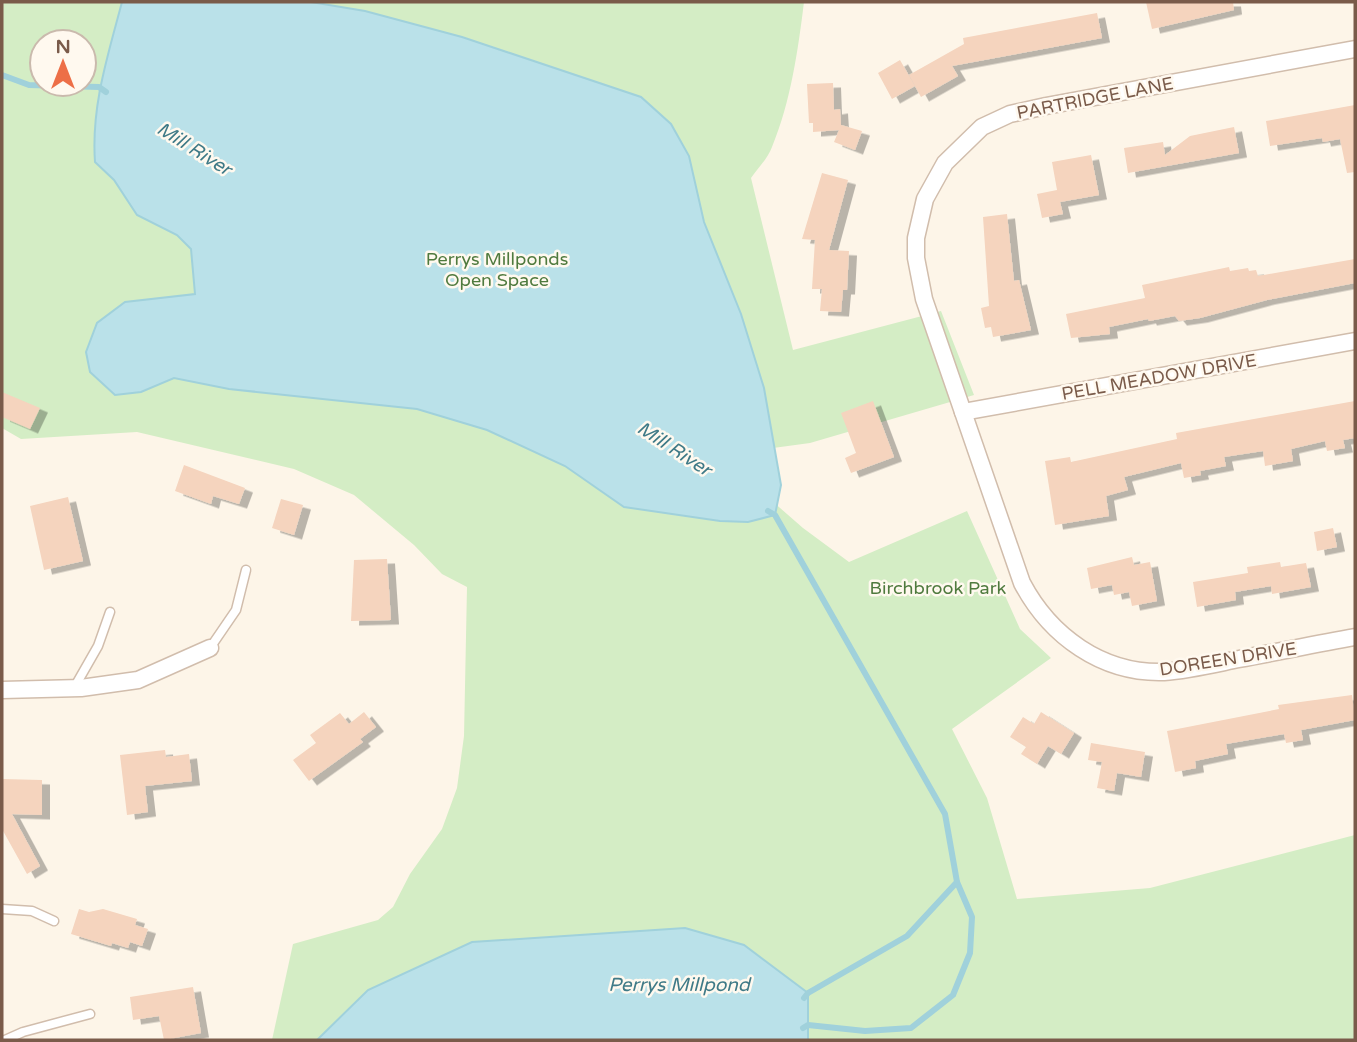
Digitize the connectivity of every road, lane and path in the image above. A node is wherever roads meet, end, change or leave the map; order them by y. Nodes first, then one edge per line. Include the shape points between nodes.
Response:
1 (1355, 49) edge
2 (1355, 341) edge
3 (963, 412) junction
4 (246, 570) dead end
5 (110, 612) dead end
6 (1355, 637) edge
7 (210, 648) joint
8 (74, 688) junction
9 (2, 690) edge
10 (2, 909) edge
11 (54, 921) dead end
12 (90, 1014) dead end
13 (5, 1040) edge

1 - 3 street, PARTRIDGE LANE via 1022,111 989,123 961,144 925,199 916,258 924,299
2 - 3 street, PELL MEADOW DRIVE
3 - 6 street, DOREEN DRIVE via 1021,583 1048,623 1082,650 1116,666 1163,672
4 - 7 lane via 236,610
5 - 8 lane via 98,646
7 - 8 street via 138,680
8 - 9 street
10 - 11 lane via 32,911
12 - 13 lane

